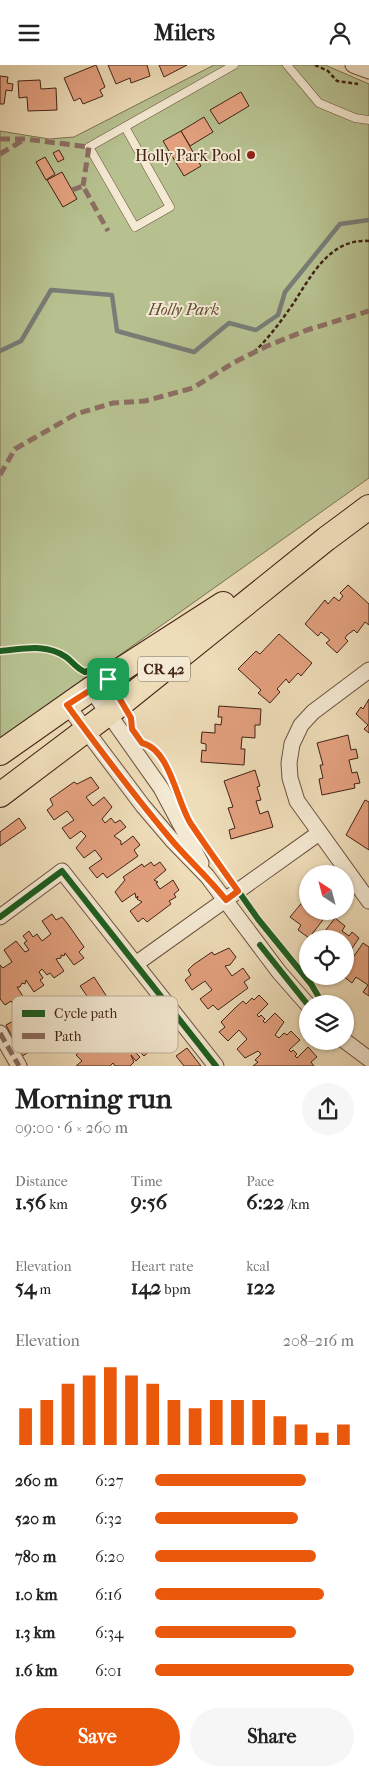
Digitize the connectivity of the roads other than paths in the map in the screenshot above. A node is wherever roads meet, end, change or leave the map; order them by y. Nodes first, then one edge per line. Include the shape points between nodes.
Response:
1 (234, 65) edge
2 (287, 65) edge
3 (353, 65) edge
4 (369, 71) edge
5 (369, 120) edge
6 (125, 127) junction
7 (369, 507) edge
8 (326, 539) junction
9 (369, 670) edge
10 (91, 689) junction
11 (67, 705) junction
12 (108, 713) junction
13 (86, 730) junction
14 (0, 753) edge
15 (0, 795) edge
16 (319, 833) junction
17 (207, 876) junction
18 (226, 900) junction
19 (369, 901) edge
20 (0, 917) edge
21 (137, 963) junction
22 (299, 995) edge
23 (162, 996) edge
24 (178, 1016) edge
25 (0, 1033) edge
26 (354, 1048) edge
27 (369, 1059) edge
28 (18, 1066) edge
29 (216, 1066) edge

1 - 6 lane
2 - 5 lane via 319,103 355,118
3 - 4 street
6 - 6 lane via 89,147 135,227 170,207
7 - 8 main road, CR 42
8 - 10 main road, CR 42
8 - 12 main road, CR 42
9 - 16 street via 312,712 292,744 289,763 294,794
10 - 11 main road, CR 42
10 - 12 street
11 - 13 street
11 - 14 main road, CR 42
12 - 13 main road, CR 42
12 - 17 street via 161,788
13 - 15 main road, CR 42
13 - 17 street via 142,806
16 - 18 street
16 - 19 street
17 - 18 street
18 - 21 street
18 - 22 street
20 - 21 street via 62,871
21 - 23 street
24 - 29 street
25 - 28 street
26 - 27 street

